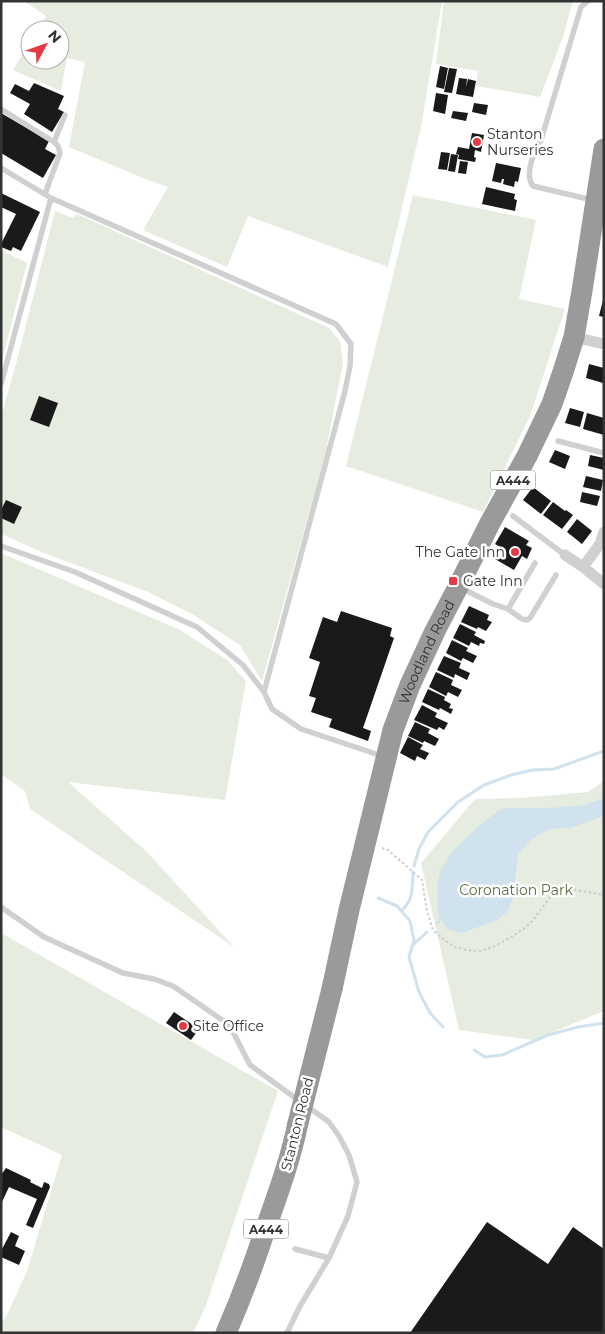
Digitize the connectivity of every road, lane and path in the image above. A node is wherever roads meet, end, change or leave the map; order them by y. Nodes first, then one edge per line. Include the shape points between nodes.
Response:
1 (588, 1) edge
2 (1, 109) edge
3 (65, 115) dead end
4 (54, 142) junction
5 (604, 148) edge
6 (1, 168) edge
7 (45, 194) junction
8 (51, 198) junction
9 (595, 200) junction
10 (574, 337) junction
11 (604, 344) edge
12 (1, 384) edge
13 (558, 441) dead end
14 (604, 453) edge
15 (513, 516) dead end
16 (604, 532) edge
17 (1, 546) edge
18 (565, 555) joint
19 (535, 563) dead end
20 (583, 568) junction
21 (556, 575) dead end
22 (604, 584) edge
23 (458, 587) junction
24 (508, 609) junction
25 (264, 692) junction
26 (386, 757) junction
27 (365, 843) junction
28 (604, 895) edge
29 (1, 907) edge
30 (349, 910) joint
31 (295, 1249) dead end
32 (329, 1258) junction
33 (226, 1333) edge
34 (287, 1333) edge

1 - 9 lane via 581,7 541,140 534,152 530,181 533,186
2 - 4 lane
3 - 4 lane
4 - 7 lane via 60,153
5 - 9 highway, Woodland Road / A444
6 - 7 lane
7 - 8 lane
8 - 12 lane
8 - 25 lane via 336,324 351,344 346,391
9 - 10 highway, Woodland Road / A444
10 - 11 street
10 - 23 highway, Woodland Road / A444 via 552,404
13 - 14 lane
15 - 18 lane
16 - 20 street via 600,544
17 - 25 lane via 75,572 197,627 243,665
18 - 20 street
19 - 24 lane
20 - 22 street
21 - 24 lane via 530,618 522,618
23 - 24 lane
23 - 26 highway, Woodland Road / A444 via 410,684
25 - 26 lane via 272,709 302,729
26 - 27 highway, Woodland Road / A444
27 - 28 path via 388,850 422,880 433,930 455,947 466,950 482,951 513,936 534,919 555,890 565,888
27 - 30 highway, Woodland Road / A444
29 - 32 lane via 44,937 117,971 173,986 231,1028 250,1065 329,1122 349,1155 357,1182 348,1216
30 - 33 highway, Stanton Road / A444, bridge via 292,1150 248,1281
31 - 32 lane
32 - 34 lane

